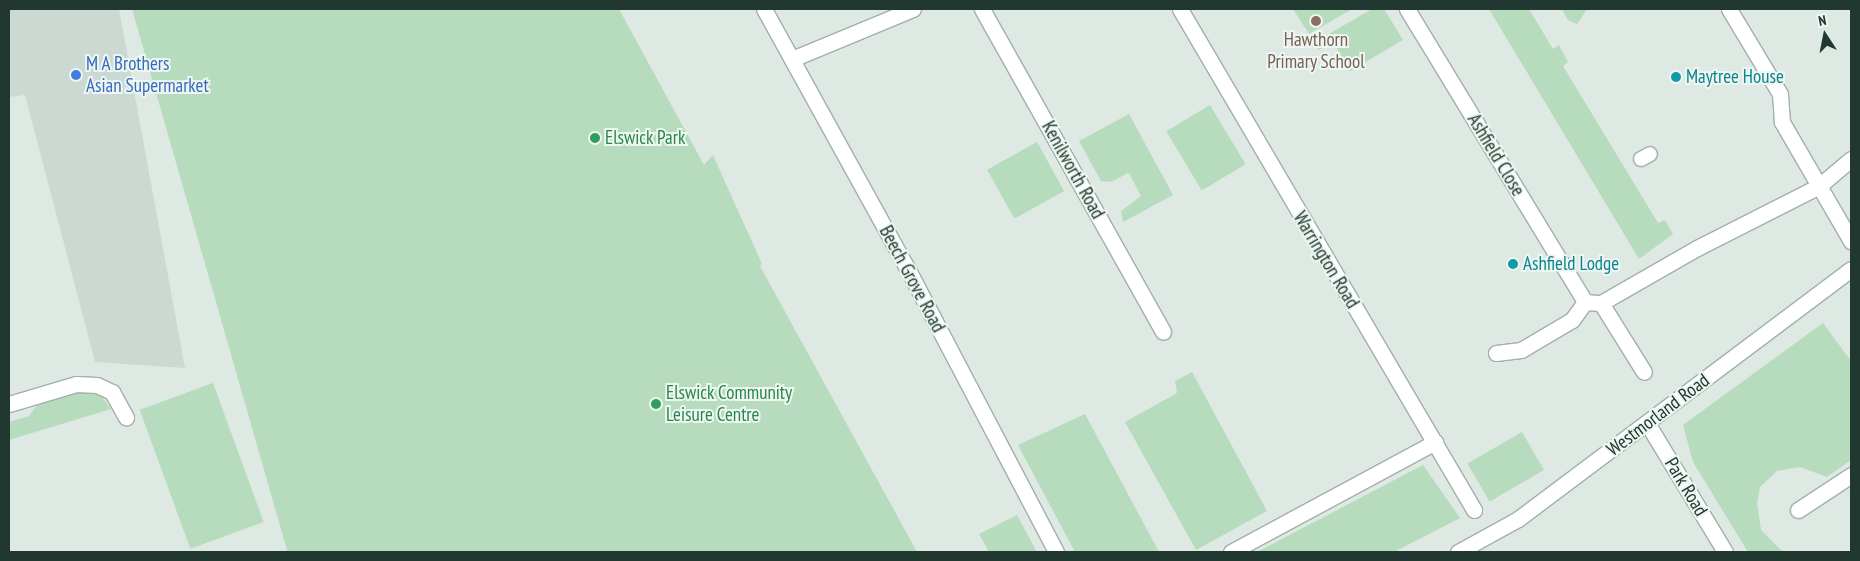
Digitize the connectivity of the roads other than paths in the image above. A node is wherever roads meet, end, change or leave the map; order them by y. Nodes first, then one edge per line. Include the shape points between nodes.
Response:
1 (764, 9) edge
2 (913, 9) edge
3 (982, 9) edge
4 (1180, 9) edge
5 (1407, 9) edge
6 (1729, 9) edge
7 (792, 59) junction
8 (1851, 158) edge
9 (1819, 186) junction
10 (1851, 241) edge
11 (1851, 269) edge
12 (1593, 302) junction
13 (1163, 332) dead end
14 (1496, 353) dead end
15 (1644, 372) dead end
16 (9, 404) edge
17 (126, 416) dead end
18 (1647, 422) junction
19 (1435, 442) junction
20 (1851, 475) edge
21 (1474, 510) dead end
22 (1798, 510) dead end
23 (1056, 552) edge
24 (1231, 552) edge
25 (1458, 552) edge
26 (1725, 552) edge

1 - 7 street, Beech Grove Road
2 - 7 street
3 - 13 street, Kenilworth Road
4 - 19 street, Warrington Road
5 - 12 street, Ashfield Close
6 - 9 street via 1780,94 1782,122
7 - 23 street, Beech Grove Road via 906,266
8 - 9 street
9 - 10 street
9 - 12 street
11 - 18 street, Westmorland Road
12 - 14 street via 1572,320 1521,350
12 - 15 street, Ashfield Close
16 - 17 street via 76,384 97,385 112,392
18 - 25 street, Westmorland Road via 1518,519
18 - 26 street, Park Road
19 - 21 street, Warrington Road
19 - 24 street
20 - 22 street

